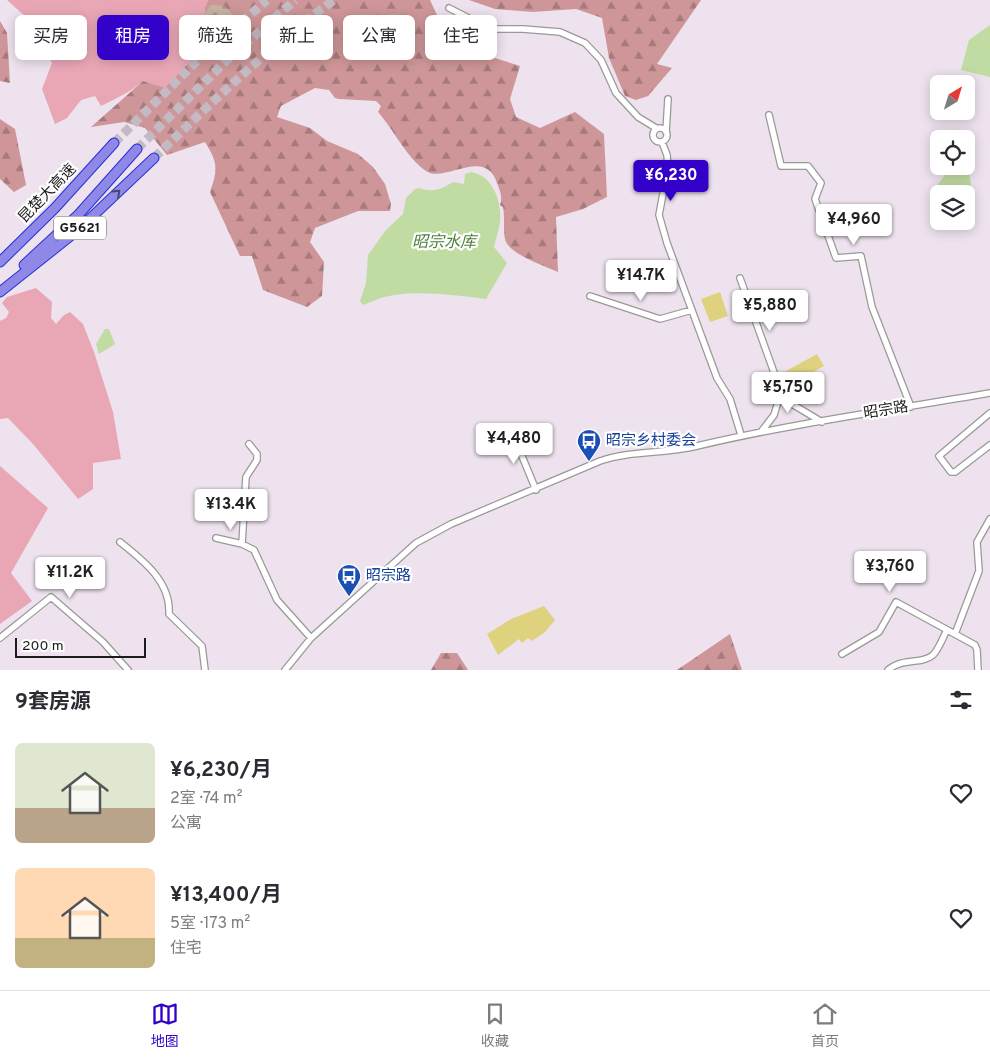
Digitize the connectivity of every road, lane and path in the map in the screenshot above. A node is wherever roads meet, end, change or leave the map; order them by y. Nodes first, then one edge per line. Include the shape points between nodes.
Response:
1 (449, 8) dead end
2 (668, 99) dead end
3 (769, 115) dead end
4 (667, 118) junction
5 (647, 124) junction
6 (657, 128) junction
7 (666, 132) junction
8 (652, 134) junction
9 (662, 142) junction
10 (114, 144) tunnel mouth
11 (137, 150) tunnel mouth
12 (154, 158) tunnel mouth
13 (0, 262) edge
14 (740, 278) dead end
15 (0, 287) edge
16 (0, 292) edge
17 (590, 296) dead end
18 (692, 310) junction
19 (781, 392) junction
20 (990, 393) edge
21 (911, 407) junction
22 (990, 413) edge
23 (822, 422) junction
24 (512, 432) dead end
25 (761, 432) junction
26 (741, 435) junction
27 (249, 444) dead end
28 (990, 444) edge
29 (536, 490) junction
30 (990, 519) edge
31 (216, 538) dead end
32 (120, 542) dead end
33 (242, 544) junction
34 (947, 630) junction
35 (955, 634) junction
36 (0, 638) edge
37 (311, 638) junction
38 (842, 654) dead end
39 (128, 670) edge
40 (205, 670) edge
41 (285, 670) edge
42 (888, 670) edge
43 (978, 670) edge

1 - 5 street via 490,29 560,32 585,44 601,60 616,93
2 - 4 street
3 - 21 street via 781,166 808,166 821,183 815,199 836,258 861,256 872,307
4 - 6 street
4 - 7 street
5 - 6 street
5 - 8 street
6 - 7 street
6 - 8 street
7 - 9 street
8 - 9 street via 655,140
9 - 18 street via 668,167 659,215
10 - 13 highway, 昆楚大高速 / G5621
11 - 15 highway, G5621 via 82,211
16 -> 12 highway, G5621 via 78,230
14 - 19 street
17 - 18 street via 660,319
18 - 26 street via 717,378 730,399
19 - 23 street via 792,404
19 - 25 street via 774,415
20 - 21 street, 昭宗路
21 - 23 street, 昭宗路
22 - 28 street via 939,456 949,470 955,472
23 - 25 street, 昭宗路
24 - 29 street
25 - 26 street, 昭宗路
26 - 29 street, 昭宗路 via 695,446 620,454
27 - 33 street via 257,454 257,460 246,477
29 - 37 street, 昭宗路 via 451,524 416,543
30 - 35 street via 977,542 979,571
31 - 33 street
32 - 40 street via 148,564 160,582 170,600 169,614 202,646
33 - 37 street via 254,550 277,600
34 - 35 street
34 - 38 street via 896,602 879,632
34 - 42 street via 934,654 926,659 902,661
35 - 43 street via 975,645
36 - 39 street via 51,597 103,642
37 - 41 street, 昭宗路

